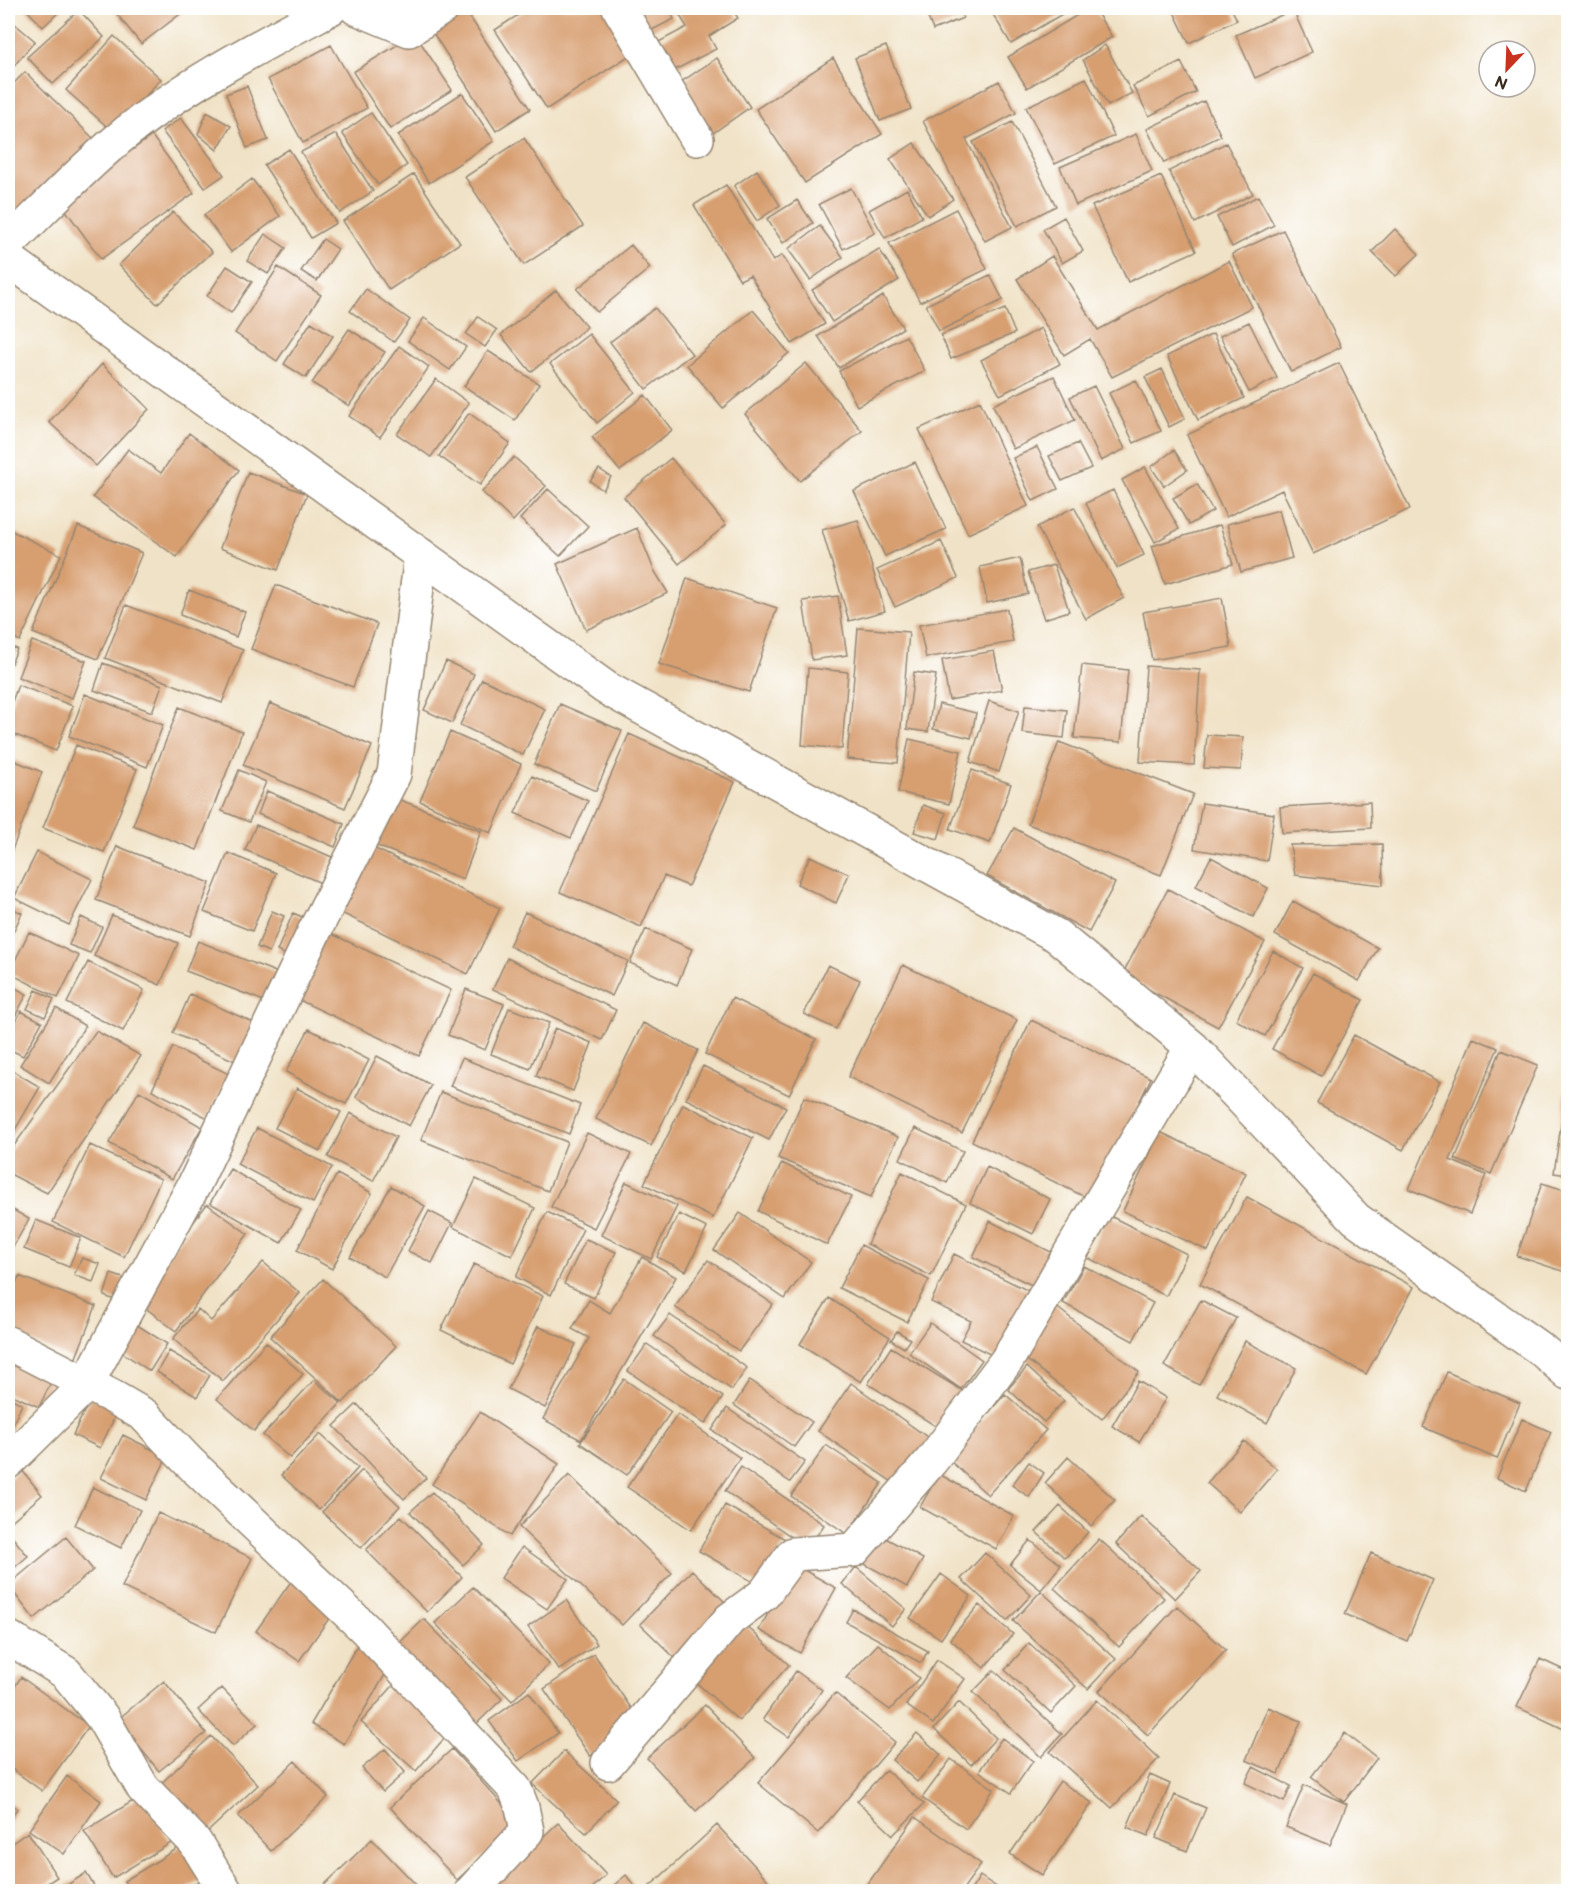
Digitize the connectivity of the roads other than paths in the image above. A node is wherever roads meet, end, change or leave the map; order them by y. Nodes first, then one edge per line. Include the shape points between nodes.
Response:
1 (331, 8) edge
2 (356, 8) edge
3 (442, 8) edge
4 (619, 8) edge
5 (404, 19) edge
6 (697, 139) dead end
7 (8, 244) edge
8 (8, 259) edge
9 (421, 555) junction
10 (1192, 1047) junction
11 (8, 1343) edge
12 (1569, 1373) edge
13 (86, 1385) junction
14 (8, 1462) edge
15 (8, 1637) edge
16 (608, 1763) dead end
17 (474, 1890) edge
18 (226, 1892) edge

1 - 7 street via 170,100 117,140
2 - 5 street
3 - 5 street
4 - 6 street
8 - 9 street
9 - 10 street via 606,688 1057,936
9 - 13 street via 394,774 312,934 194,1185
10 - 12 street via 1356,1219
10 - 16 street via 1007,1360 932,1460 854,1550 793,1554 764,1594 730,1619
11 - 13 street
13 - 14 street
13 - 17 street via 144,1416 364,1628 515,1789 527,1831
15 - 18 street via 66,1673 102,1717 143,1788 195,1842

